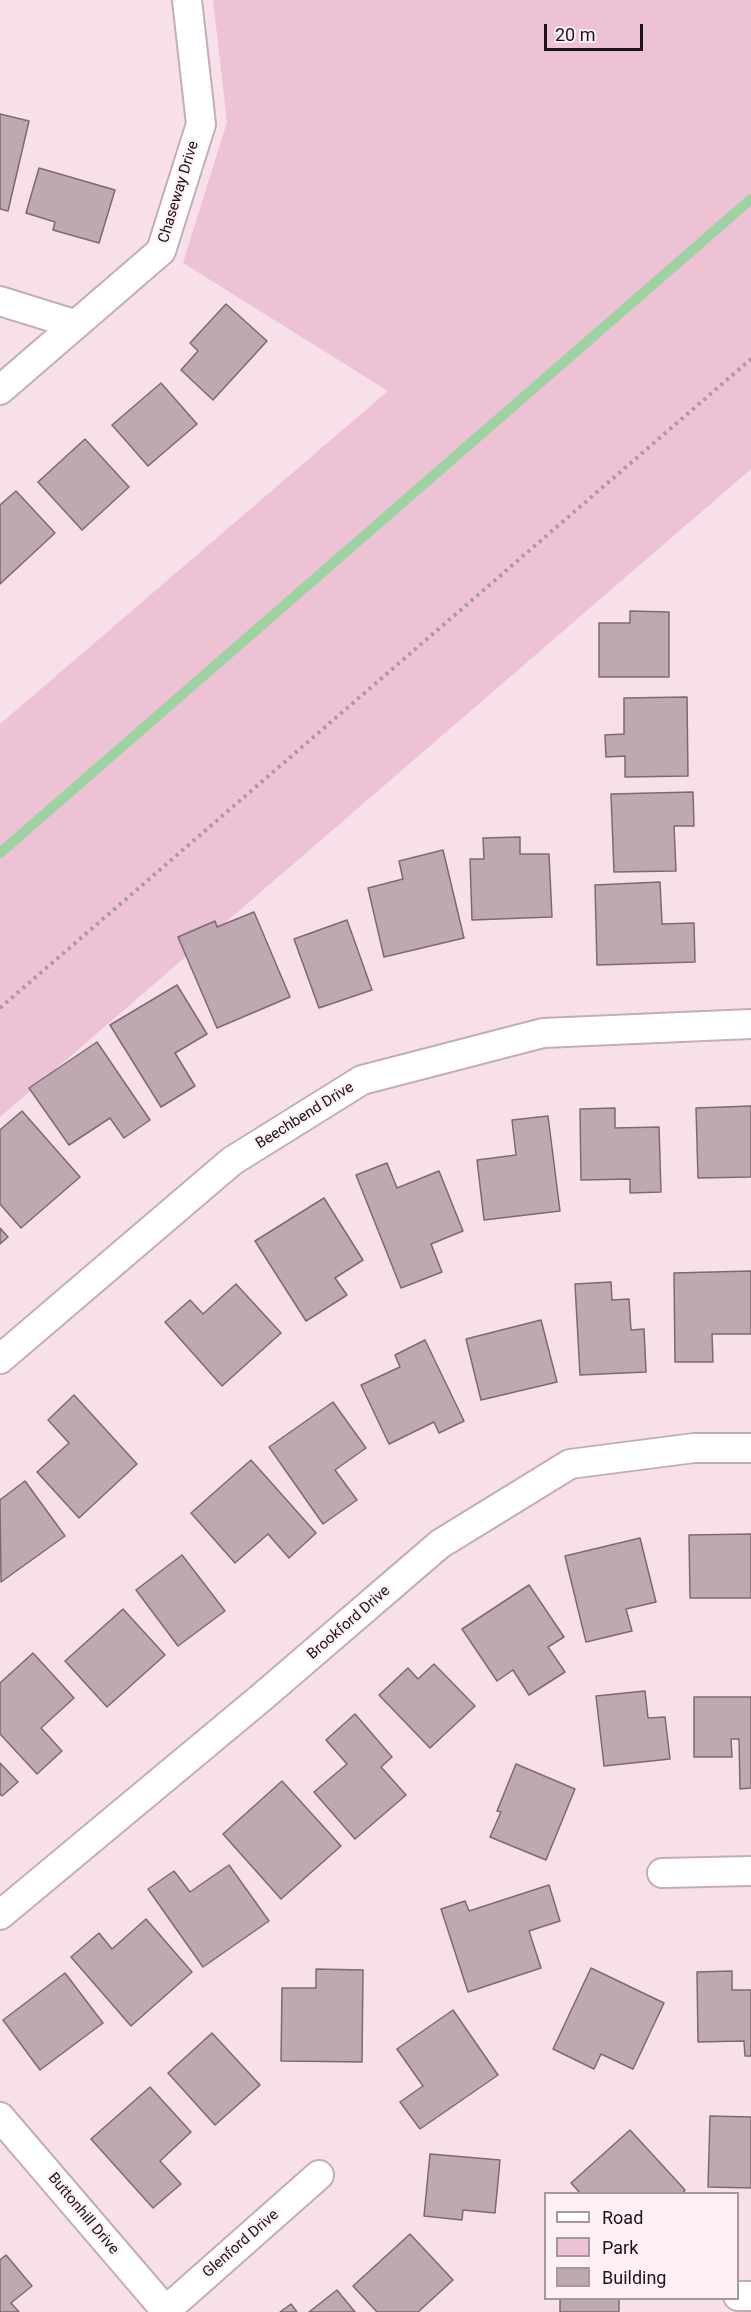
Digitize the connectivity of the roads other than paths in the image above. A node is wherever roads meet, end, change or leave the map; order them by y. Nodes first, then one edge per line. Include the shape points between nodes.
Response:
1 (187, 0) edge
2 (0, 301) edge
3 (74, 324) junction
4 (0, 390) edge
5 (751, 1024) edge
6 (0, 1359) edge
7 (751, 1448) edge
8 (751, 1871) edge
9 (662, 1873) dead end
10 (0, 1915) edge
11 (0, 2117) edge
12 (319, 2175) dead end
13 (165, 2311) edge

1 - 3 street, Chaseway Drive via 201,123 161,251
2 - 3 street
3 - 4 street, Chaseway Drive
5 - 6 street, Beechbend Drive via 543,1032 362,1080 232,1161
7 - 10 street, Brookford Drive via 693,1448 570,1464 510,1501 440,1545
8 - 9 street
11 - 13 street, Buttonhill Drive
12 - 13 street, Glenford Drive

